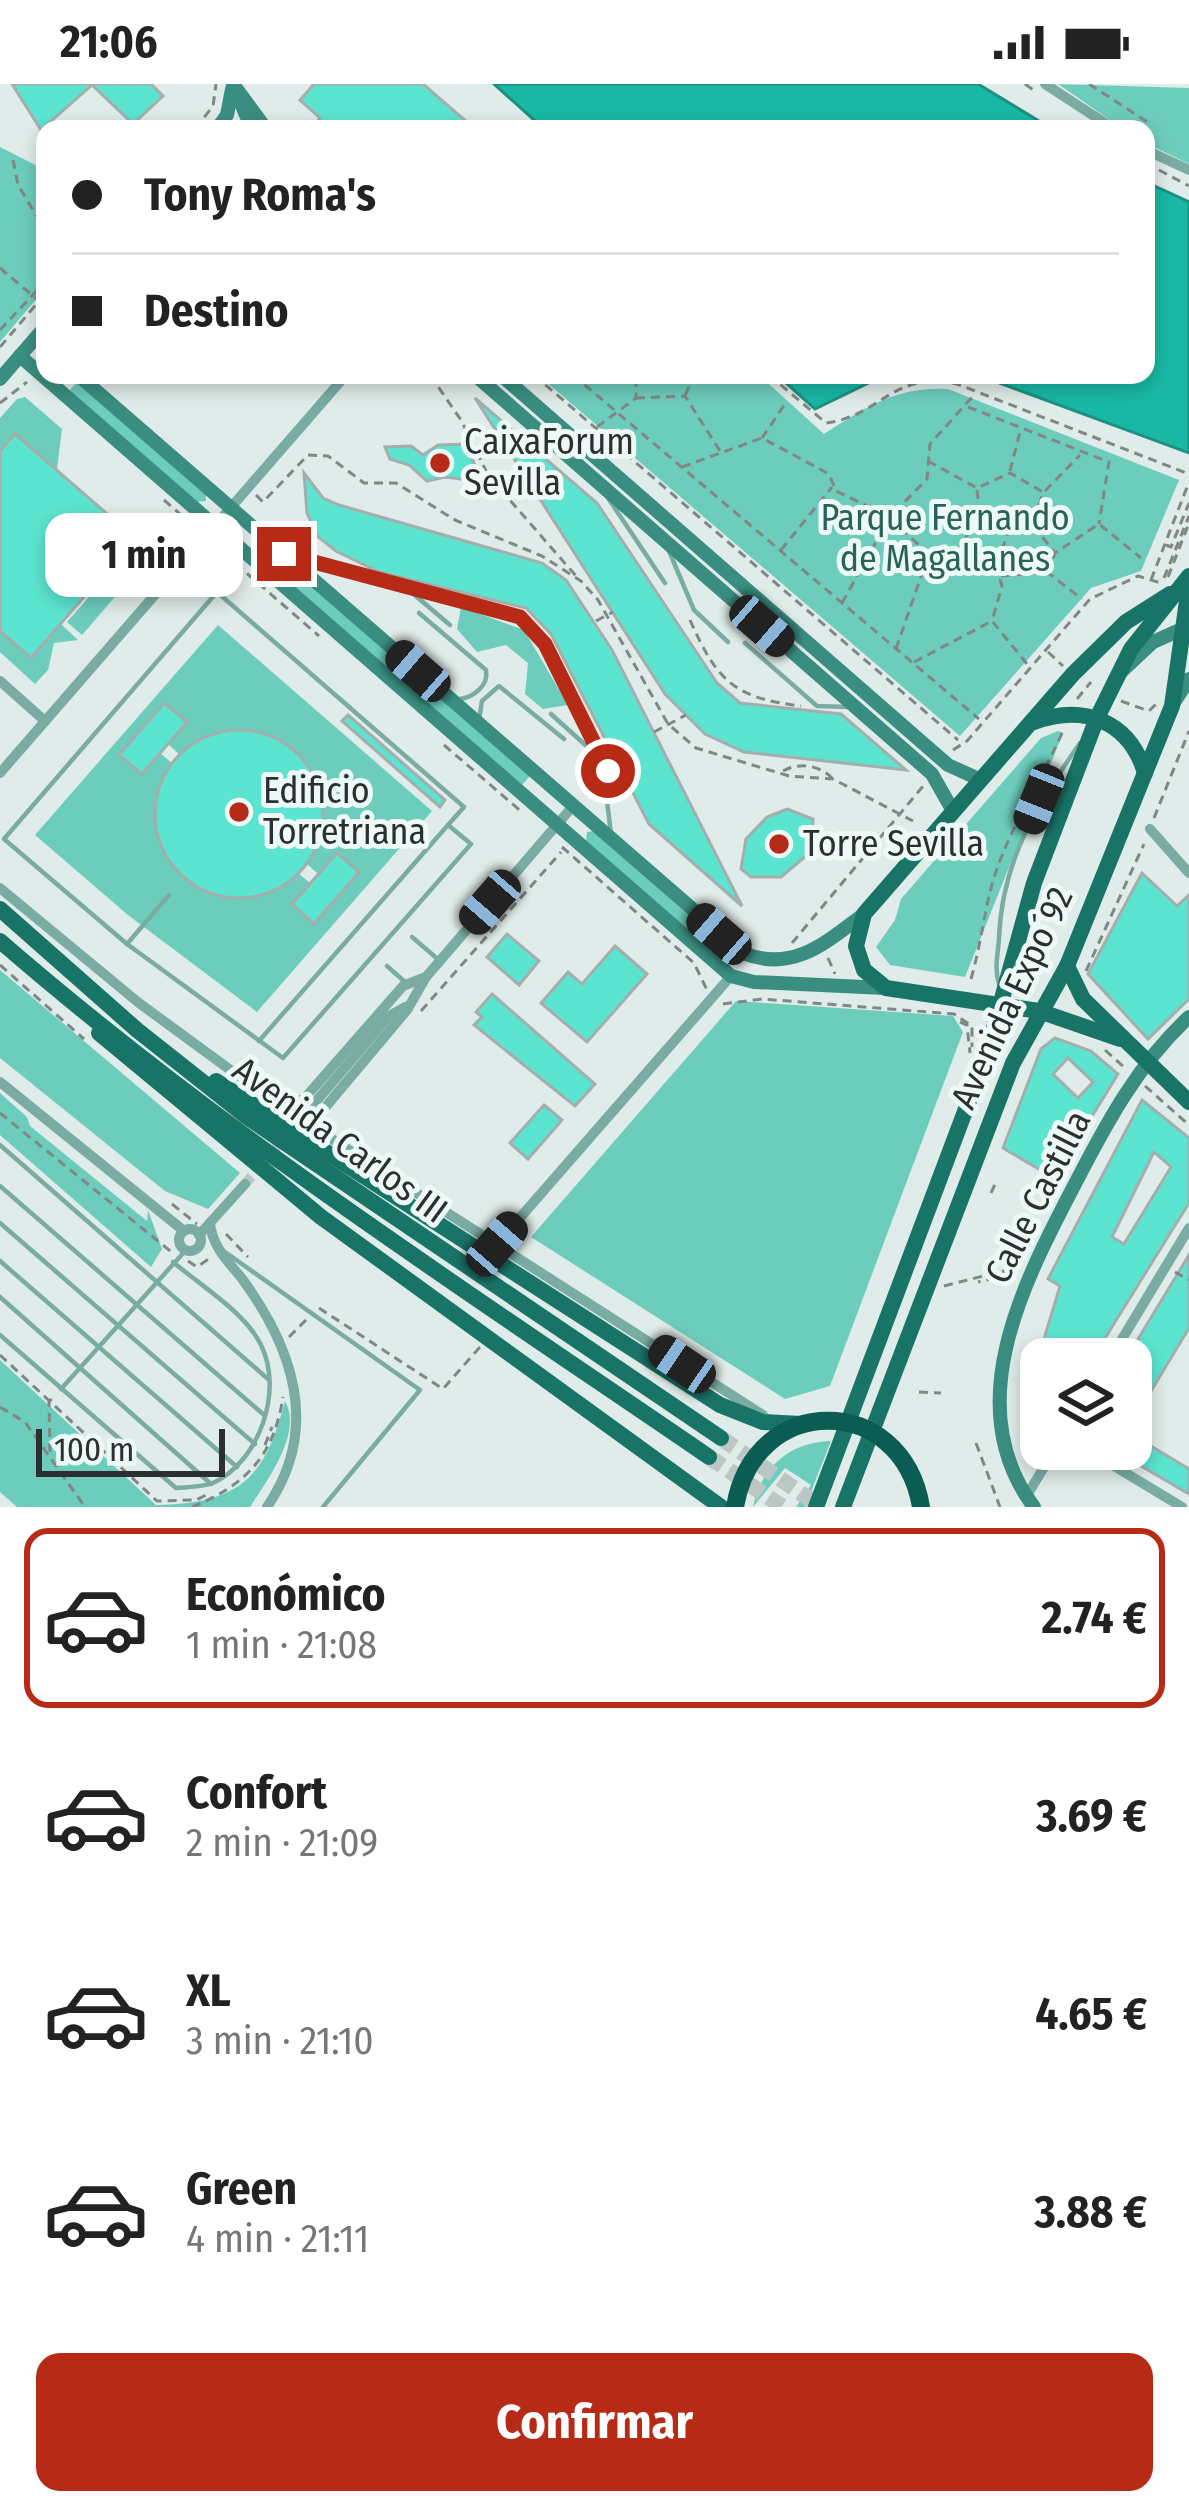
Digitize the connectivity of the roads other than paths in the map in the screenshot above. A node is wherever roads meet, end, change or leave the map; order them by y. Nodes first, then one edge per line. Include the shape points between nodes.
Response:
1 (232, 84) edge
2 (1045, 84) edge
3 (222, 120) edge
4 (248, 120) edge
5 (259, 120) edge
6 (1100, 120) edge
7 (1155, 154) edge
8 (1189, 170) edge
9 (36, 342) edge
10 (20, 356) junction
11 (36, 370) edge
12 (0, 379) edge
13 (52, 384) edge
14 (88, 384) edge
15 (338, 384) edge
16 (485, 384) edge
17 (511, 384) edge
18 (597, 482) junction
19 (231, 508) junction
20 (215, 526) junction
21 (664, 540) junction
22 (284, 554) junction
23 (1180, 582) edge
24 (664, 583) dead end
25 (404, 586) junction
26 (419, 613) dead end
27 (450, 625) dead end
28 (1188, 626) edge
29 (728, 642) dead end
30 (745, 643) dead end
31 (1189, 679) edge
32 (1113, 680) junction
33 (0, 681) edge
34 (450, 698) junction
35 (1165, 703) junction
36 (855, 707) junction
37 (551, 714) dead end
38 (45, 721) junction
39 (1033, 722) junction
40 (1095, 724) junction
41 (481, 726) junction
42 (564, 739) dead end
43 (602, 760) junction
44 (0, 773) edge
45 (1145, 774) junction
46 (981, 780) junction
47 (573, 806) junction
48 (953, 811) junction
49 (448, 825) junction
50 (557, 825) junction
51 (1150, 829) road end
52 (611, 840) junction
53 (1189, 873) edge
54 (0, 887) edge
55 (169, 895) dead end
56 (0, 909) edge
57 (864, 914) junction
58 (412, 937) dead end
59 (0, 941) edge
60 (127, 944) junction
61 (440, 961) junction
62 (387, 966) dead end
63 (1067, 966) junction
64 (731, 976) junction
65 (886, 988) junction
66 (411, 990) junction
67 (1001, 1000) junction
68 (79, 1010) junction
69 (1039, 1011) junction
70 (1189, 1017) edge
71 (137, 1030) junction
72 (1120, 1039) junction
73 (259, 1041) junction
74 (1147, 1062) junction
75 (4, 1086) edge
76 (0, 1102) edge
77 (1189, 1102) edge
78 (279, 1106) junction
79 (308, 1112) dead end
80 (326, 1137) junction
81 (0, 1144) edge
82 (245, 1184) tunnel mouth
83 (0, 1186) edge
84 (0, 1223) edge
85 (1189, 1228) edge
86 (184, 1231) junction
87 (203, 1231) junction
88 (497, 1244) junction
89 (217, 1251) junction
90 (179, 1256) junction
91 (0, 1261) edge
92 (155, 1283) junction
93 (0, 1297) edge
94 (136, 1304) junction
95 (118, 1326) junction
96 (0, 1335) edge
97 (1123, 1338) edge
98 (99, 1347) junction
99 (82, 1367) junction
100 (268, 1378) junction
101 (862, 1381) junction
102 (61, 1389) junction
103 (886, 1390) junction
104 (266, 1416) junction
105 (824, 1420) junction
106 (847, 1422) junction
107 (791, 1424) junction
108 (871, 1430) junction
109 (721, 1438) tunnel mouth
110 (254, 1444) junction
111 (892, 1445) junction
112 (709, 1457) tunnel mouth
113 (237, 1467) junction
114 (1045, 1470) edge
115 (1120, 1470) edge
116 (211, 1484) junction
117 (1030, 1502) edge
118 (267, 1507) edge
119 (323, 1507) edge
120 (721, 1507) edge
121 (735, 1507) edge
122 (816, 1507) edge
123 (843, 1507) edge
124 (921, 1507) edge
125 (1181, 1507) edge

1 - 3 street
1 - 4 street
1 - 5 street
2 - 6 street
7 - 8 street
9 - 10 street
10 - 11 street
10 - 12 street
13 - 20 street
14 - 19 street
15 - 19 street
16 - 18 street
17 - 46 street via 948,765
18 - 21 street
18 - 24 lane
19 - 20 street
19 - 22 street
20 - 38 street
20 - 50 street
21 - 29 lane via 694,610
21 - 36 street
22 - 25 lane
22 - 34 street
23 - 28 main road, Avenida Expo´92
23 - 32 main road, Avenida Expo´92
23 - 39 main road via 1105,641
25 - 27 lane
25 - 43 lane via 506,610 530,624
26 - 34 lane via 486,670 475,694
28 - 32 street via 1153,642
28 - 35 main road, Avenida Expo´92
30 - 36 lane via 817,706
31 - 35 street
32 - 40 main road, Avenida Expo´92
33 - 38 street
34 - 41 street
35 - 45 main road, Avenida Expo´92
36 - 48 street via 934,775
37 - 43 lane
38 - 44 street
39 - 40 main road via 1060,712
39 - 46 main road
40 - 45 main road via 1124,733
40 - 67 main road, Avenida Expo´92 via 1034,883
40 - 67 lane via 1044,790 1000,895 994,967
41 - 42 lane via 482,701 500,686
41 - 47 street
43 - 52 lane
45 - 63 main road, Avenida Expo´92
46 - 48 main road
47 - 50 street
47 - 52 street
48 - 57 main road
49 - 60 lane via 464,807 217,592 4,839
49 - 73 lane
49 - 73 lane via 470,844 401,928 283,1058
50 - 61 street
50 - 64 street
51 - 53 street
52 - 57 street via 759,960 817,949
54 - 78 street
55 - 60 lane
56 - 71 main road, Avenida Carlos III
57 - 65 main road via 858,957
58 - 61 lane
59 - 68 main road, Avenida Carlos III
60 - 73 lane
61 - 66 street
62 - 66 lane
63 - 69 main road, Avenida Expo´92
63 - 72 main road via 1083,999
64 - 65 street
64 - 88 street
65 - 67 main road
66 - 78 street via 304,1099
66 - 79 street
66 - 80 street via 390,1030 323,1109
67 - 69 main road
67 - 101 main road, Avenida Expo´92
68 - 112 main road, Avenida Carlos III via 296,1174
68 - 120 main road via 114,1051 303,1203
69 - 72 main road
69 - 103 main road, Avenida Expo´92
70 - 74 street, Calle Castilla
71 - 107 main road via 720,1405
71 - 109 main road, Avenida Carlos III via 367,1203
72 - 74 main road
74 - 77 main road
74 - 117 street, Calle Castilla via 1018,1295 1001,1419
75 - 76 lane
75 - 86 street
78 - 80 street
80 - 88 street
81 - 92 lane
82 - 87 street
83 - 94 lane
84 - 95 lane
85 - 97 street
86 - 87 street
86 - 90 street
87 - 89 street
87 - 89 street
87 - 90 street via 194,1251
88 - 107 street
89 - 118 street via 283,1342 294,1379 296,1438
89 - 119 lane via 420,1390
90 - 92 lane
90 - 100 lane via 261,1345
91 - 98 lane
92 - 94 lane
92 - 100 lane
93 - 99 lane
94 - 95 lane
94 - 104 lane
95 - 98 lane
95 - 110 lane
96 - 102 lane
98 - 99 lane
98 - 113 lane
99 - 102 lane
99 - 116 lane
100 - 104 lane
101 - 105 main road
101 - 106 main road, Avenida Expo´92
102 - 116 lane via 176,1488
103 - 108 main road, Avenida Expo´92
103 - 111 main road
104 - 110 lane
105 - 106 highway
105 - 107 highway
106 - 108 highway
106 - 122 main road, Avenida Expo´92
107 - 121 highway via 755,1456
108 - 111 highway
108 - 123 main road, Avenida Expo´92
110 - 113 lane
111 - 124 highway via 912,1473
113 - 116 lane
114 - 117 street
115 - 125 street

